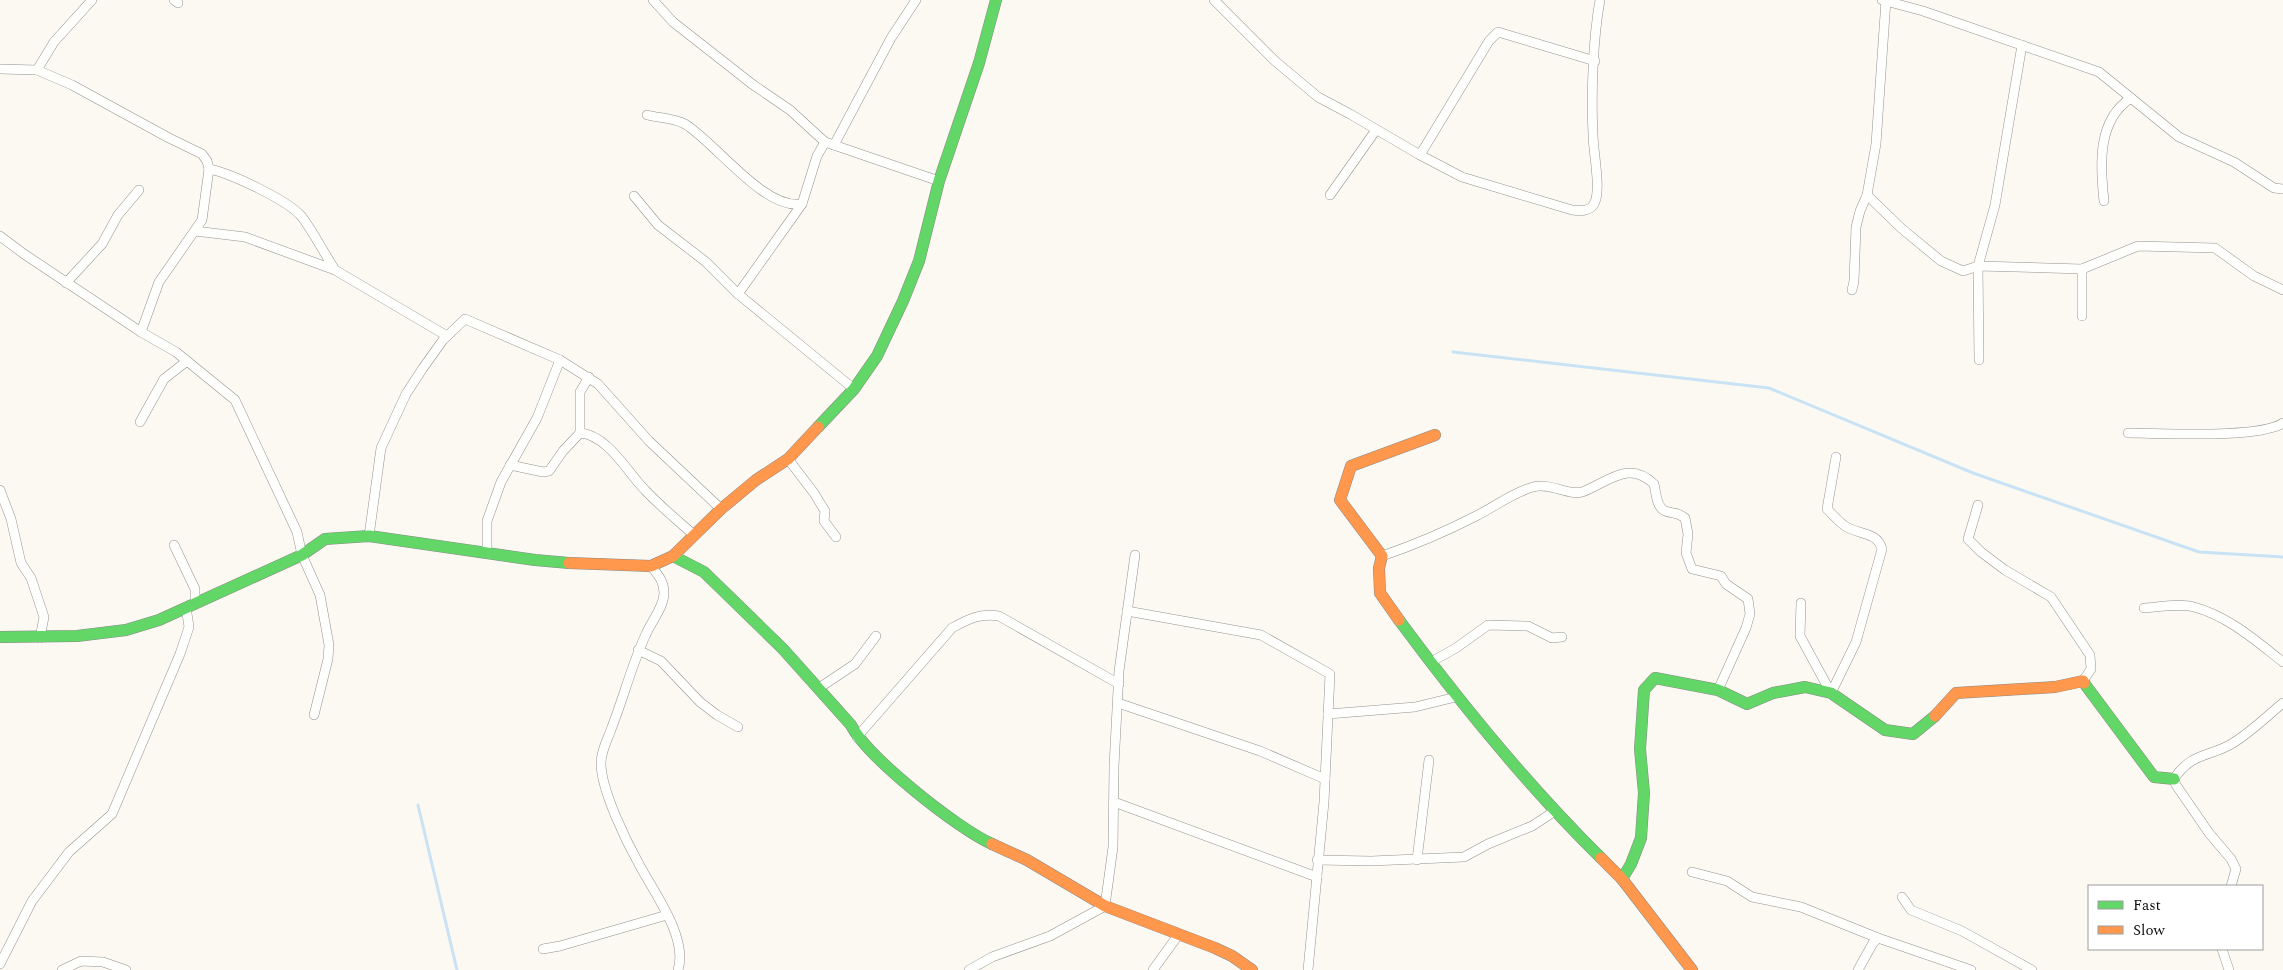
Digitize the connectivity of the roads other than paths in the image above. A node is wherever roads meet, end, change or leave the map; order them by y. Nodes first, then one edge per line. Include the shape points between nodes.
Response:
1 (92, 0) edge
2 (653, 0) edge
3 (916, 0) edge
4 (996, 0) edge
5 (1214, 0) edge
6 (1600, 0) edge
7 (1884, 0) edge
8 (2022, 45) junction
9 (1595, 61) junction
10 (0, 68) edge
11 (37, 70) junction
12 (2131, 98) junction
13 (647, 116) dead end
14 (1376, 130) junction
15 (824, 142) junction
16 (834, 145) junction
17 (1420, 155) junction
18 (208, 169) junction
19 (938, 181) junction
20 (2283, 189) edge
21 (139, 190) dead end
22 (1330, 195) dead end
23 (1867, 195) junction
24 (634, 196) dead end
25 (2104, 201) dead end
26 (802, 204) junction
27 (195, 231) junction
28 (0, 236) edge
29 (1978, 266) junction
30 (2082, 269) junction
31 (335, 270) junction
32 (66, 283) junction
33 (1852, 290) dead end
34 (2283, 290) edge
35 (738, 294) junction
36 (2082, 316) dead end
37 (141, 332) junction
38 (447, 336) junction
39 (560, 360) junction
40 (1979, 360) dead end
41 (187, 361) junction
42 (589, 377) junction
43 (854, 389) junction
44 (140, 422) dead end
45 (2283, 423) edge
46 (580, 433) junction
47 (2128, 433) dead end
48 (1435, 434) dead end
49 (1836, 457) dead end
50 (788, 459) junction
51 (510, 465) junction
52 (0, 490) edge
53 (1978, 505) dead end
54 (721, 509) junction
55 (694, 535) junction
56 (369, 536) junction
57 (836, 537) dead end
58 (174, 545) dead end
59 (487, 553) junction
60 (302, 555) junction
61 (1135, 555) dead end
62 (673, 556) junction
63 (1382, 556) junction
64 (651, 566) junction
65 (1801, 603) dead end
66 (190, 605) junction
67 (2144, 608) dead end
68 (1127, 611) junction
69 (876, 636) dead end
70 (0, 637) edge
71 (1562, 637) dead end
72 (40, 638) junction
73 (638, 650) junction
74 (1431, 662) junction
75 (2283, 662) edge
76 (2083, 681) junction
77 (1119, 684) junction
78 (819, 688) junction
79 (1718, 690) junction
80 (1831, 693) junction
81 (1456, 697) junction
82 (2283, 703) edge
83 (1118, 704) junction
84 (1328, 714) junction
85 (314, 715) dead end
86 (738, 728) dead end
87 (857, 737) junction
88 (1429, 760) dead end
89 (1325, 779) junction
90 (2174, 779) junction
91 (1114, 802) junction
92 (1555, 811) junction
93 (1317, 860) junction
94 (1417, 860) junction
95 (1692, 872) dead end
96 (1317, 877) junction
97 (1622, 879) junction
98 (2231, 885) edge
99 (1902, 897) dead end
100 (1105, 906) junction
101 (667, 915) junction
102 (1179, 934) junction
103 (1878, 938) junction
104 (542, 948) dead end
105 (2222, 950) edge
106 (0, 964) edge
107 (62, 970) edge
108 (126, 970) edge
109 (678, 970) edge
110 (969, 970) edge
111 (1153, 970) edge
112 (1250, 970) edge
113 (1308, 970) edge
114 (1692, 970) edge
115 (1858, 970) edge
116 (1971, 970) edge
117 (2032, 970) edge
118 (2229, 970) edge

1 - 11 street via 54,42
2 - 15 street via 673,22 790,110
3 - 16 street via 891,38
4 - 19 street via 979,63
5 - 14 street via 1275,61 1318,97
6 - 9 street
7 - 8 street
7 - 23 street via 1876,144
8 - 12 street via 2099,72
8 - 29 street via 1994,205
9 - 17 street via 1498,32 1489,41
9 - 17 street via 1592,134 1596,198 1589,209 1572,210 1462,177
10 - 11 street
11 - 18 street via 72,85 202,154
12 - 20 street via 2179,137 2234,162 2274,188
12 - 25 street via 2119,106 2107,127 2100,167
13 - 26 street via 682,123 698,133 747,180 780,202 793,206
14 - 17 street
14 - 22 street
15 - 16 street
15 - 26 street
16 - 19 street
18 - 27 street via 202,220
18 - 31 street via 220,171 267,193 300,215
19 - 43 street via 919,260 903,301 877,356
21 - 32 street via 118,215 102,244
23 - 29 street via 1941,261 1963,271
23 - 33 street via 1856,227
24 - 35 street via 658,225 706,262
26 - 35 street
27 - 31 street via 244,237
27 - 37 street via 159,282
28 - 32 street
29 - 30 street
29 - 40 street
30 - 34 street via 2138,246 2215,248 2254,276
30 - 36 street
31 - 38 street
32 - 37 street
35 - 43 street
37 - 41 street
38 - 39 street via 465,319
38 - 56 street via 406,394 382,448
39 - 42 street
39 - 51 street via 536,418
41 - 44 street via 164,379
41 - 60 street via 235,400 297,532
42 - 46 street via 580,392
42 - 54 street via 649,441
43 - 50 street
45 - 47 street via 2244,432
46 - 51 street via 549,471
46 - 55 street via 589,434 616,454 645,490
48 - 63 street via 1351,466 1340,500
49 - 80 street via 1826,510 1846,527 1880,542 1882,549 1856,642
50 - 54 street
50 - 57 street via 814,493 825,511 824,521
51 - 59 street via 487,521
52 - 72 street via 11,519 21,564 31,578 44,617
53 - 76 street via 1968,539 2005,570 2051,597 2090,655 2091,669
54 - 55 street
55 - 62 street
56 - 59 street
56 - 60 street via 326,539
58 - 66 street via 195,589
59 - 64 street via 535,560
60 - 66 street
60 - 85 street via 320,594 329,645
61 - 68 street
62 - 64 street
62 - 78 street via 704,572
63 - 74 street via 1380,593
63 - 79 street via 1431,538 1478,515 1503,498 1536,486 1580,492 1616,475 1640,475 1654,484 1659,506 1685,518 1688,534 1686,553 1692,569 1721,576 1726,584 1748,599 1750,614 1746,628
64 - 73 street via 662,581 663,598
65 - 80 street via 1800,636
66 - 72 street via 159,620 126,630
66 - 106 street via 189,627 180,654 112,814 69,852 32,901
67 - 75 street via 2193,607 2247,634
68 - 77 street
68 - 84 street via 1261,635 1330,674
69 - 78 street via 855,664
70 - 72 street
71 - 74 street via 1552,638 1528,626 1488,625
73 - 86 street via 661,661 700,702
73 - 101 street via 602,750 601,764 608,797 638,864
74 - 81 street
76 - 80 street via 2055,687 1956,693 1938,714 1913,734 1885,730
76 - 90 street via 2154,777
77 - 83 street
77 - 87 street via 999,616 986,614 952,628
78 - 87 street via 851,725
79 - 80 street via 1747,704 1773,693 1805,687
79 - 97 street via 1655,678 1644,690 1640,749 1644,794 1641,838
81 - 84 street via 1415,707
81 - 92 street
82 - 90 street via 2232,743 2201,754 2180,770
83 - 89 street via 1260,752
83 - 91 street
84 - 89 street
87 - 100 street via 944,815 984,841 1027,860
88 - 94 street
89 - 93 street
90 - 98 street via 2209,833 2231,859 2236,870
91 - 96 street
91 - 100 street via 1113,847
92 - 94 street via 1532,826 1464,857
92 - 97 street
93 - 94 street
93 - 96 street
95 - 103 street via 1726,881 1752,897 1800,907
96 - 113 street
97 - 114 street
99 - 117 street via 1911,910 1962,931
100 - 102 street
100 - 110 street via 1050,936 992,957
101 - 104 street via 560,946
101 - 109 street via 676,934 681,960
102 - 111 street
102 - 112 street via 1215,948
103 - 115 street
103 - 116 street
105 - 118 street
107 - 108 street via 81,960 103,962

